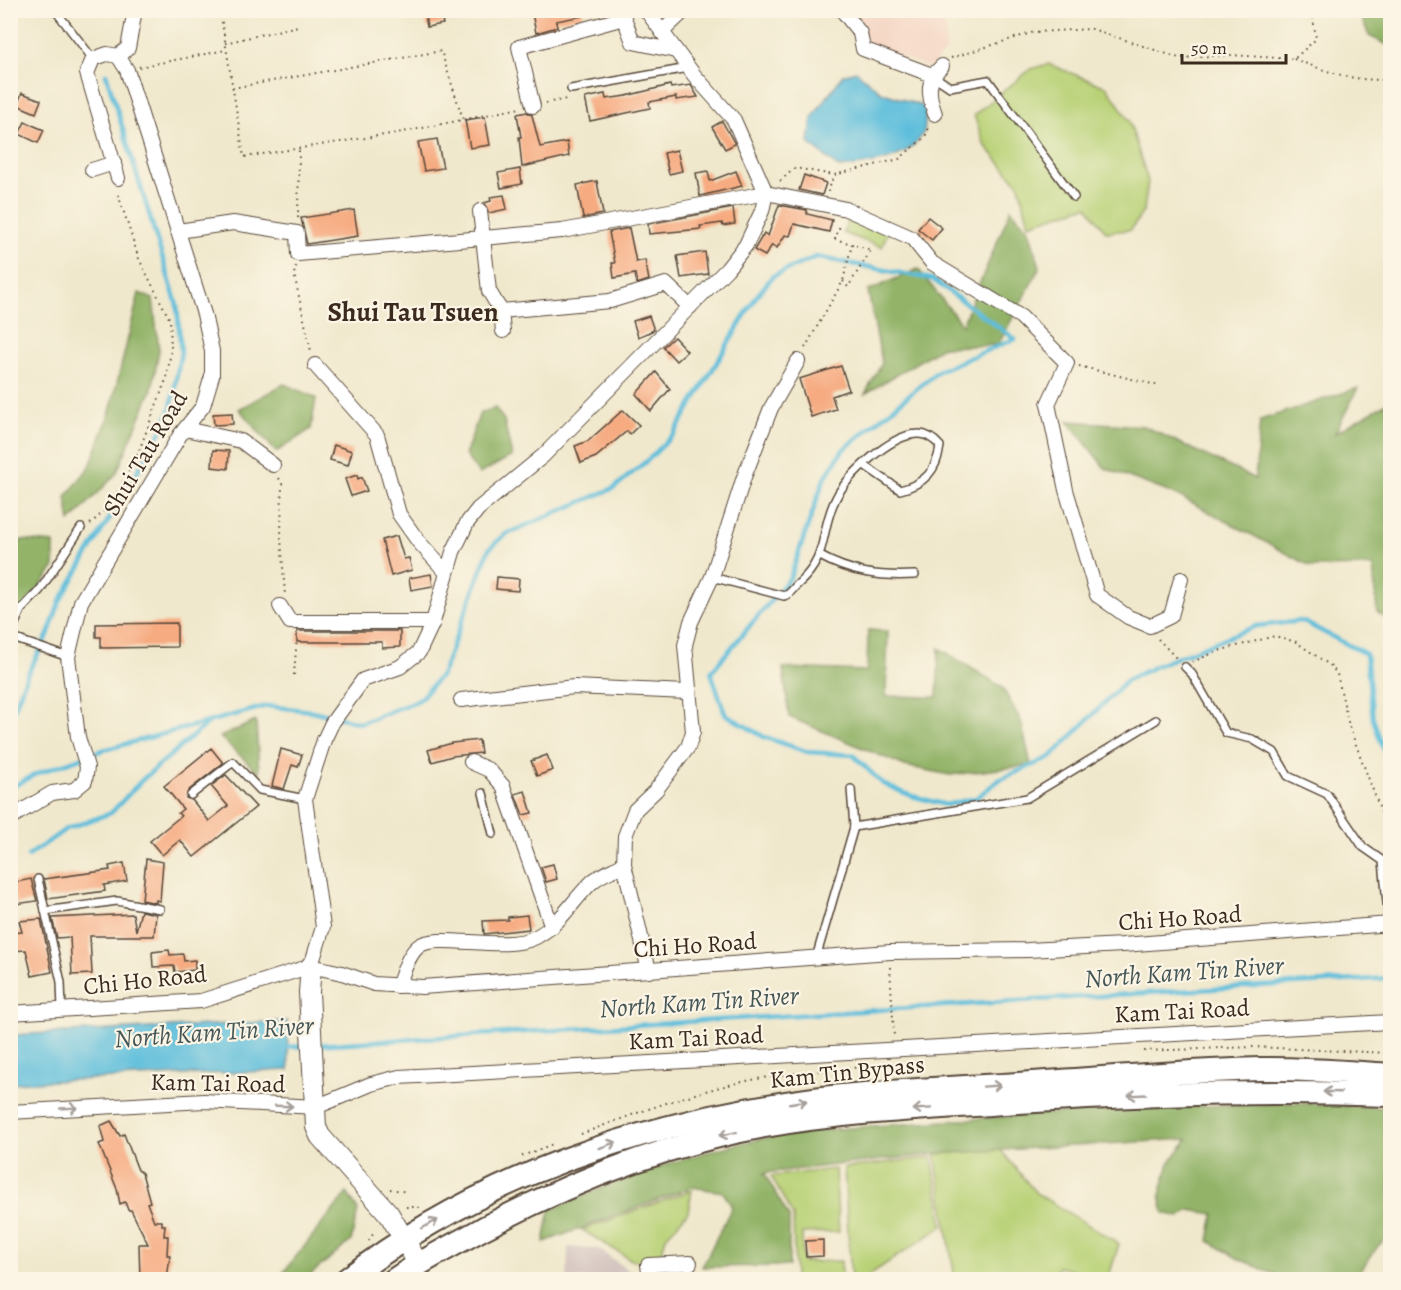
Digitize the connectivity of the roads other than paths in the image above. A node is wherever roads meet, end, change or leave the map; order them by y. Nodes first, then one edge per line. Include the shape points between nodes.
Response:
1 (55, 10) edge
2 (135, 10) edge
3 (646, 10) edge
4 (686, 10) edge
5 (842, 10) edge
6 (622, 14) edge
7 (662, 32) junction
8 (676, 51) junction
9 (123, 52) junction
10 (93, 59) junction
11 (688, 68) junction
12 (937, 70) junction
13 (571, 89) dead end
14 (533, 106) road end
15 (935, 114) road end
16 (114, 163) junction
17 (92, 170) dead end
18 (117, 183) road end
19 (766, 193) junction
20 (1074, 197) dead end
21 (480, 211) dead end
22 (178, 231) junction
23 (485, 236) junction
24 (690, 307) junction
25 (501, 311) junction
26 (503, 331) dead end
27 (798, 361) road end
28 (315, 365) road end
29 (185, 429) junction
30 (273, 465) road end
31 (864, 465) junction
32 (81, 528) road end
33 (820, 556) junction
34 (446, 572) junction
35 (915, 575) dead end
36 (712, 576) junction
37 (1181, 579) dead end
38 (280, 606) road end
39 (433, 622) junction
40 (10, 636) edge
41 (63, 655) junction
42 (1183, 665) road end
43 (687, 692) junction
44 (461, 700) dead end
45 (1156, 720) dead end
46 (471, 762) dead end
47 (851, 789) dead end
48 (483, 793) dead end
49 (191, 795) dead end
50 (305, 798) junction
51 (10, 818) edge
52 (854, 827) junction
53 (494, 834) dead end
54 (624, 864) junction
55 (38, 879) dead end
56 (160, 909) dead end
57 (45, 910) junction
58 (1390, 924) edge
59 (552, 927) junction
60 (816, 958) junction
61 (311, 966) junction
62 (649, 971) junction
63 (398, 986) junction
64 (62, 1010) junction
65 (10, 1013) edge
66 (1390, 1022) edge
67 (1390, 1075) edge
68 (1390, 1095) edge
69 (316, 1107) junction
70 (10, 1112) edge
71 (404, 1238) junction
72 (418, 1263) junction
73 (690, 1263) dead end
74 (346, 1280) edge
75 (394, 1280) edge
76 (650, 1280) edge

1 - 10 lane
2 - 9 street
3 - 7 street
4 - 7 street
5 - 12 street via 860,33 863,49
6 - 8 street via 633,42
6 - 14 street via 519,46
7 - 8 street
8 - 11 street
9 - 10 street
9 - 22 street, Shui Tau Road
10 - 16 street via 87,73
11 - 13 lane
11 - 19 street via 734,120
12 - 15 street via 928,94
12 - 20 lane via 950,87 988,80
16 - 17 street
16 - 18 street
19 - 23 street via 562,231
19 - 24 street via 746,246
19 - 37 street via 846,209 912,238 932,263 1021,317 1067,363 1048,404 1066,490 1097,595 1128,617 1150,626 1171,616
21 - 23 street
22 - 23 street via 233,223 297,233 298,254
22 - 29 street, Shui Tau Road via 212,351 212,376 203,406
23 - 25 street via 489,291
24 - 25 street via 666,284 610,301
24 - 34 street via 543,456 478,509
25 - 26 street
27 - 36 street via 771,408 747,467
28 - 34 street via 377,435 399,514
29 - 30 street via 241,441
29 - 41 street, Shui Tau Road via 81,602
31 - 31 lane via 900,439 917,434 932,437 940,446 939,460 932,472 920,483 900,490
31 - 33 lane via 845,482 835,500
32 - 40 lane via 40,590 21,610
33 - 35 lane via 838,566 873,576
33 - 36 lane via 809,575 784,596
34 - 39 street
36 - 43 street via 685,645
38 - 39 street via 290,622
39 - 50 street via 414,658 363,680 350,695 324,740
40 - 41 lane
41 - 51 street, Shui Tau Road via 87,767 85,781 81,786 52,792
42 - 58 lane via 1226,733 1252,740 1274,752 1288,776 1327,794 1364,847 1383,861
43 - 44 street via 574,687
43 - 54 street via 693,732 688,747 656,790 635,810 625,836
45 - 52 lane via 1027,798
46 - 59 street via 489,770 503,786
47 - 52 lane
48 - 53 lane
49 - 50 lane via 233,762 260,790
50 - 61 street via 323,927
52 - 60 lane
54 - 59 street via 593,881
54 - 62 street
55 - 57 lane
56 - 57 lane via 117,901
57 - 64 lane via 61,982
58 - 60 street, Chi Ho Road via 1111,946
59 - 63 street via 534,938 501,944 426,941 417,947
60 - 62 street, Chi Ho Road
61 - 63 street, Chi Ho Road via 374,984
61 - 64 street, Chi Ho Road via 201,1001
61 - 69 street
62 - 63 street, Chi Ho Road
64 - 65 street, Chi Ho Road
66 - 69 street, Kam Tai Road via 399,1077
71 -> 67 main road, Kam Tin Bypass via 518,1179 613,1142 754,1108 902,1092 1261,1069
68 -> 72 main road, Kam Tin Bypass via 1194,1092 894,1111 766,1126 678,1146 600,1174 532,1203
70 -> 69 street, Kam Tai Road via 204,1101
69 - 71 street via 320,1136 389,1214
71 - 72 street
71 - 74 main road, Kam Tin Bypass
72 - 75 main road, Kam Tin Bypass
73 - 76 street via 648,1265

